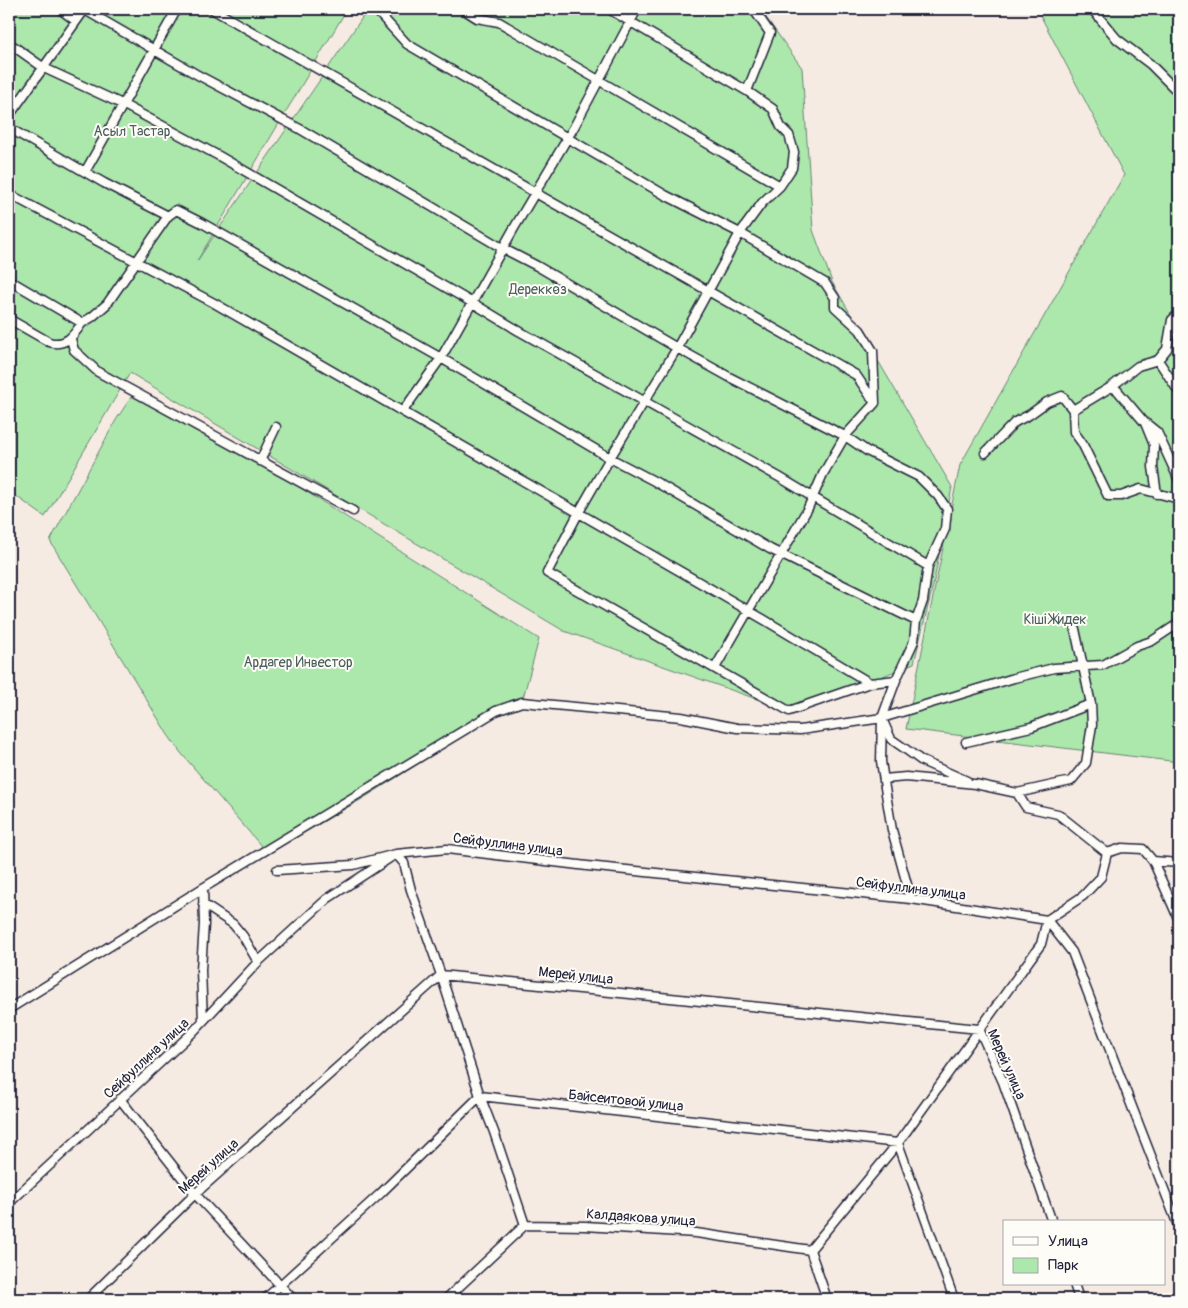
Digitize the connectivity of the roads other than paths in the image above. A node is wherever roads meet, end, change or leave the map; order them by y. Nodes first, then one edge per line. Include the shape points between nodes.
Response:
1 (60, 9) edge
2 (85, 9) edge
3 (177, 9) edge
4 (212, 9) edge
5 (375, 9) edge
6 (463, 9) edge
7 (609, 9) edge
8 (637, 9) edge
9 (751, 9) edge
10 (1092, 9) edge
11 (76, 21) junction
12 (631, 22) junction
13 (9, 43) edge
14 (154, 50) junction
15 (44, 68) junction
16 (600, 81) junction
17 (747, 91) junction
18 (1179, 92) edge
19 (124, 105) junction
20 (9, 116) edge
21 (9, 128) edge
22 (568, 138) junction
23 (85, 172) junction
24 (780, 186) junction
25 (535, 193) junction
26 (9, 194) edge
27 (168, 216) junction
28 (740, 233) junction
29 (502, 248) junction
30 (136, 262) junction
31 (9, 280) edge
32 (707, 292) junction
33 (471, 302) junction
34 (1179, 318) edge
35 (9, 319) edge
36 (82, 323) junction
37 (71, 339) junction
38 (677, 348) junction
39 (441, 358) junction
40 (1158, 360) junction
41 (1111, 387) junction
42 (1179, 392) edge
43 (644, 402) junction
44 (875, 403) junction
45 (1072, 410) junction
46 (403, 411) junction
47 (1145, 423) junction
48 (276, 427) dead end
49 (845, 436) junction
50 (985, 454) dead end
51 (610, 458) junction
52 (260, 461) junction
53 (1179, 480) edge
54 (1157, 494) junction
55 (812, 497) junction
56 (1179, 499) edge
57 (352, 511) dead end
58 (579, 512) junction
59 (781, 554) junction
60 (928, 566) junction
61 (749, 610) junction
62 (916, 621) junction
63 (1178, 623) edge
64 (1075, 629) dead end
65 (1179, 658) edge
66 (1083, 666) junction
67 (716, 668) junction
68 (896, 680) junction
69 (870, 683) junction
70 (1092, 704) junction
71 (882, 718) junction
72 (966, 742) dead end
73 (884, 779) junction
74 (975, 784) junction
75 (1017, 793) junction
76 (1108, 853) junction
77 (396, 854) junction
78 (1153, 861) junction
79 (1179, 862) edge
80 (277, 870) dead end
81 (202, 888) junction
82 (910, 899) junction
83 (203, 904) junction
84 (1047, 920) junction
85 (1179, 920) edge
86 (258, 962) junction
87 (441, 975) junction
88 (9, 1009) edge
89 (203, 1021) junction
90 (979, 1029) junction
91 (480, 1096) junction
92 (120, 1100) junction
93 (898, 1143) junction
94 (195, 1194) junction
95 (9, 1204) edge
96 (1051, 1220) edge
97 (525, 1225) junction
98 (1179, 1228) edge
99 (810, 1250) junction
100 (280, 1285) junction
101 (1075, 1286) edge
102 (88, 1299) edge
103 (265, 1299) edge
104 (294, 1299) edge
105 (446, 1299) edge
106 (827, 1299) edge
107 (954, 1299) edge
108 (1079, 1299) edge

1 - 11 street
2 - 11 street
2 - 14 street
3 - 14 street
4 - 25 street
5 - 22 street via 407,44
6 - 16 street via 478,18 499,22
7 - 12 street
8 - 12 street
9 - 17 street via 770,33
10 - 18 street via 1117,39
11 - 15 street
12 - 16 street
12 - 17 street
13 - 15 street
14 - 19 street
14 - 29 street via 300,129
15 - 19 street
15 - 20 street
16 - 22 street
16 - 24 street
17 - 24 street via 773,109 780,126 789,135 794,152 792,168
19 - 23 street
19 - 33 street via 219,156
21 - 23 street
22 - 25 street
22 - 28 street via 665,195
23 - 27 street
24 - 28 street via 762,203
25 - 29 street
25 - 32 street
26 - 30 street
27 - 30 street
27 - 39 street via 176,210 202,223
28 - 32 street
28 - 44 street via 825,283 835,298 835,307 860,330 872,351
29 - 33 street
29 - 38 street
30 - 36 street via 107,304
30 - 46 street
31 - 36 street
32 - 38 street
32 - 44 street via 856,375
33 - 39 street
33 - 43 street
34 - 40 street via 1172,320 1167,349
35 - 37 street via 49,342 62,344
36 - 37 street
37 - 52 street via 74,350 98,372
38 - 43 street
38 - 49 street
39 - 46 street
39 - 51 street
40 - 41 street via 1138,366
40 - 42 street
41 - 45 street
41 - 47 street
43 - 51 street
43 - 55 street
44 - 49 street
45 - 50 street via 1062,396 1047,402 1016,422
45 - 54 street via 1074,432 1108,496 1121,496 1141,489
46 - 58 street
47 - 53 street via 1157,432
47 - 54 street via 1154,445
48 - 52 street
49 - 55 street
49 - 60 street via 919,477 947,509 945,529
51 - 58 street
51 - 59 street
52 - 57 street
54 - 56 street
55 - 59 street
55 - 60 street
58 - 61 street
58 - 67 street via 547,573
59 - 61 street
59 - 62 street
60 - 62 street
61 - 67 street
61 - 69 street
62 - 68 street via 914,641
63 - 65 street
63 - 66 street via 1103,665
64 - 66 street
66 - 70 street
66 - 71 street via 1054,668 1014,678
67 - 69 street via 789,711
68 - 69 street
68 - 71 street
70 - 72 street via 1031,726
70 - 75 street via 1086,763 1072,781
71 - 73 street
71 - 74 street via 891,738 922,761
71 - 81 street via 800,730 737,728 681,717 522,702 496,711
73 - 74 street via 906,777
73 - 82 street via 892,830
74 - 75 street
75 - 76 street via 1026,807 1058,814
76 - 78 street via 1122,848 1142,850
76 - 84 street via 1101,877 1083,896
77 - 80 street via 353,865
77 - 82 street, Сейфуллина улица via 447,849
77 - 86 street, Сейфуллина улица via 327,899
77 - 87 street via 404,863
78 - 79 street
78 - 85 street
81 - 83 street
81 - 88 street
82 - 84 street, Сейфуллина улица
83 - 86 street via 233,924
83 - 89 street
84 - 90 street via 1040,944
84 - 98 street via 1072,952
86 - 89 street, Сейфуллина улица
87 - 90 street, Мерей улица
87 - 91 street
87 - 94 street, Мерей улица
89 - 92 street, Сейфуллина улица
90 - 93 street
90 - 96 street, Мерей улица via 1003,1082
91 - 93 street, Байсеитовой улица
91 - 97 street
91 - 100 street via 381,1193
92 - 94 street
92 - 95 street, Сейфуллина улица
93 - 99 street
93 - 107 street
94 - 100 street
94 - 102 street, Мерей улица
97 - 99 street, Калдаякова улица via 696,1233
97 - 105 street
99 - 106 street
100 - 103 street
100 - 104 street
101 - 108 street

